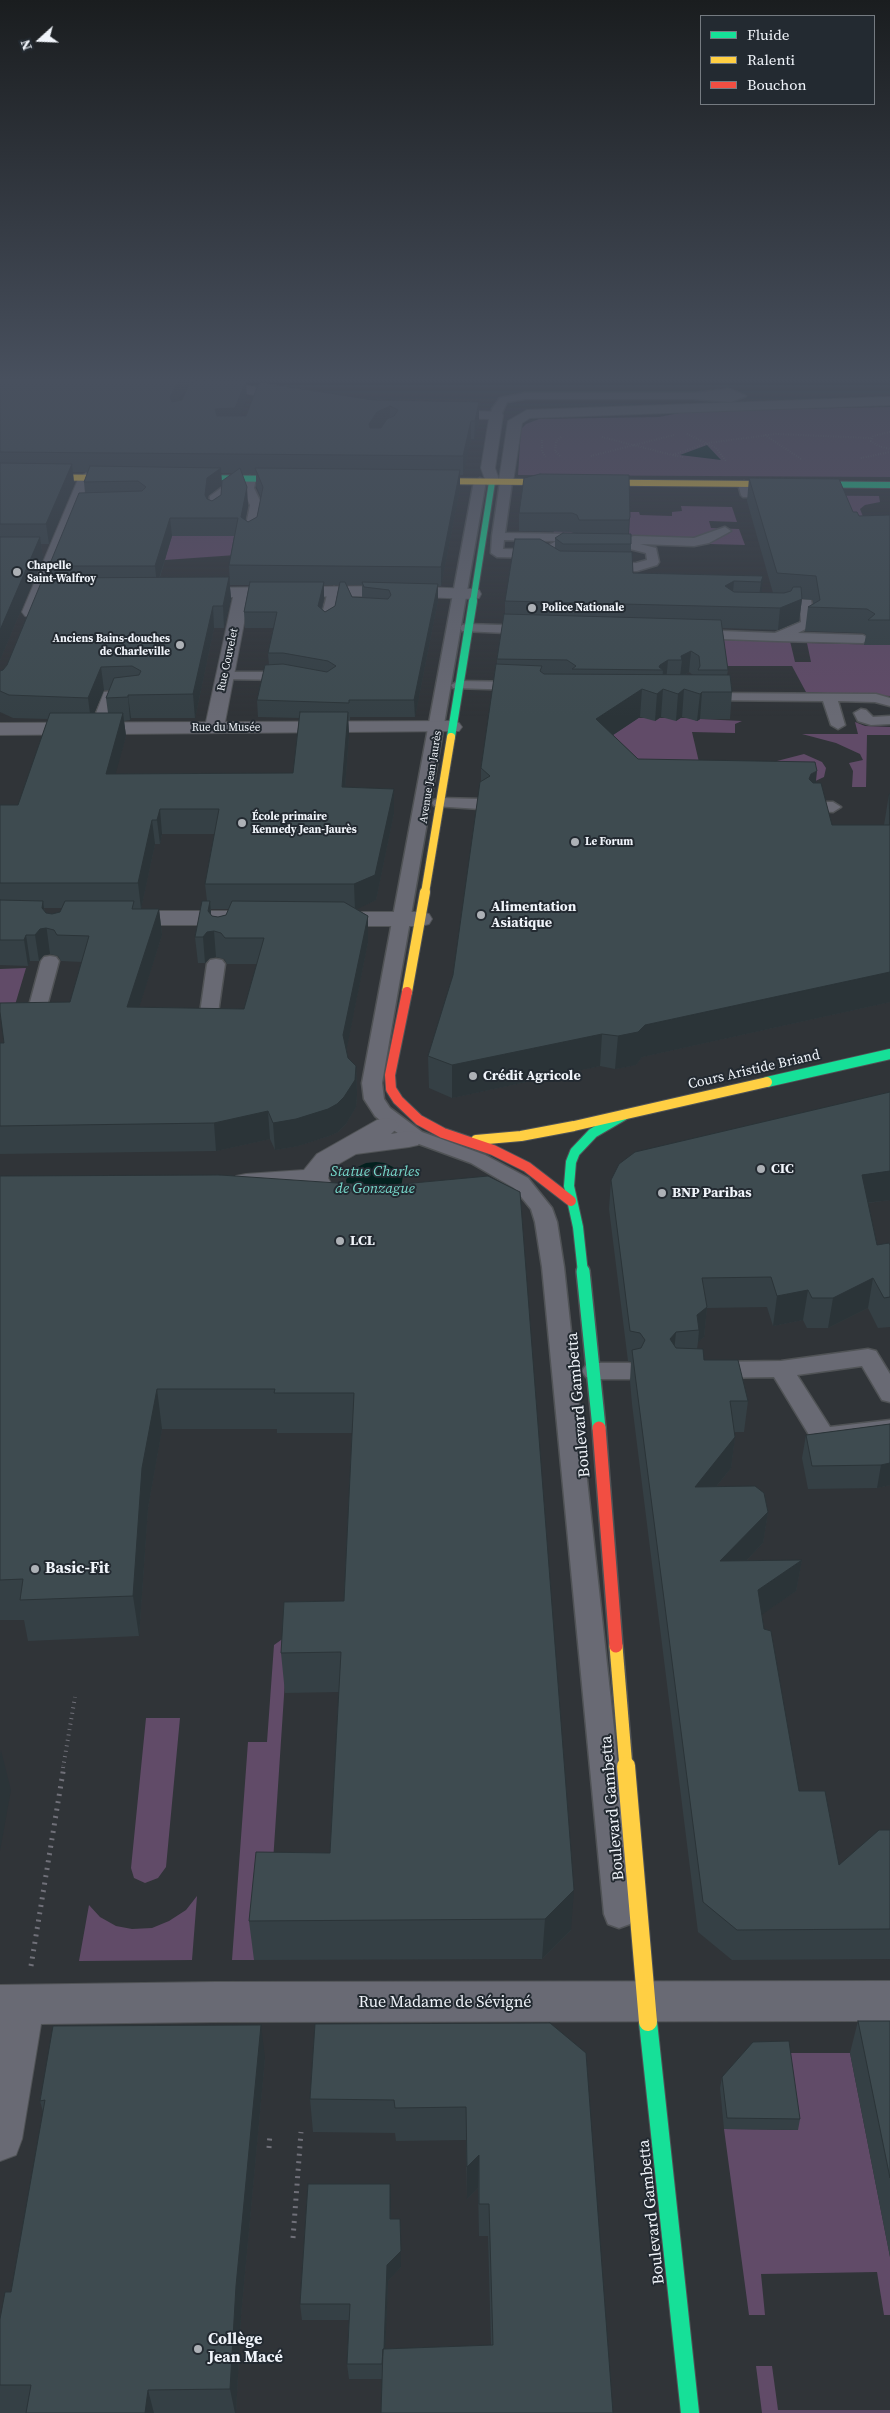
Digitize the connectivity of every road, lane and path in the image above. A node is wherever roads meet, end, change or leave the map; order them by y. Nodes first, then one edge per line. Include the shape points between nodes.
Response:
1 (82, 492) edge
2 (223, 492) edge
3 (250, 492) edge
4 (491, 492) edge
5 (491, 492) edge
6 (494, 492) edge
7 (214, 513) edge
8 (725, 531) dead end
9 (250, 536) edge
10 (498, 536) junction
11 (37, 551) edge
12 (55, 551) junction
13 (496, 552) junction
14 (543, 554) junction
15 (554, 562) edge
16 (477, 565) junction
17 (595, 568) edge
18 (334, 591) junction
19 (39, 592) junction
20 (58, 592) edge
21 (174, 592) edge
22 (242, 592) junction
23 (467, 594) junction
24 (763, 605) edge
25 (328, 622) edge
26 (25, 627) edge
27 (467, 628) junction
28 (547, 630) edge
29 (677, 634) edge
30 (776, 637) junction
31 (863, 639) dead end
32 (225, 676) junction
33 (307, 680) edge
34 (539, 687) edge
35 (457, 692) junction
36 (135, 694) edge
37 (502, 697) edge
38 (691, 697) edge
39 (829, 697) junction
40 (890, 702) edge
41 (861, 713) dead end
42 (890, 720) edge
43 (838, 725) dead end
44 (444, 727) junction
45 (97, 728) junction
46 (214, 728) junction
47 (0, 729) edge
48 (440, 803) junction
49 (480, 804) edge
50 (815, 807) edge
51 (833, 807) dead end
52 (98, 917) edge
53 (254, 918) edge
54 (312, 919) edge
55 (410, 919) junction
56 (50, 961) dead end
57 (216, 964) dead end
58 (208, 1020) edge
59 (34, 1021) edge
60 (890, 1054) edge
61 (624, 1115) junction
62 (399, 1125) junction
63 (468, 1140) junction
64 (575, 1152) joint
65 (315, 1178) junction
66 (220, 1183) edge
67 (345, 1200) edge
68 (570, 1201) junction
69 (781, 1369) junction
70 (691, 1370) edge
71 (594, 1371) junction
72 (629, 1371) dead end
73 (890, 1394) edge
74 (890, 1428) edge
75 (75, 1697) dead end
76 (890, 2001) edge
77 (637, 2003) junction
78 (12, 2006) edge
79 (300, 2132) dead end
80 (270, 2133) dead end
81 (0, 2139) edge
82 (269, 2148) dead end
83 (292, 2238) dead end
84 (669, 2413) edge
85 (690, 2413) edge

1 - 12 street
2 - 7 lane via 216,496
3 - 9 lane via 256,505
4 - 16 street, Avenue Jean Jaurès
5 - 23 lane
6 - 10 lane
8 - 10 lane via 694,542
10 - 13 lane
11 - 12 street
12 - 19 street
13 - 14 lane
13 - 16 lane via 496,557
14 - 15 lane
14 - 17 lane via 560,544 574,543 631,545 652,551 653,562 637,568
16 - 23 street, Avenue Jean Jaurès
18 - 22 street
18 - 23 street via 354,597
18 - 25 lane
19 - 20 street
19 - 26 street
21 - 22 street
22 - 32 street, Rue Couvelet
23 - 27 street, Avenue Jean Jaurès
23 - 44 lane
24 - 30 lane via 806,603 808,624
27 - 28 lane
27 - 35 street, Avenue Jean Jaurès
29 - 30 lane
30 - 31 lane
32 - 33 lane via 284,675
32 - 46 street, Rue Couvelet
34 - 35 lane
35 - 37 lane
35 - 44 street, Avenue Jean Jaurès
36 - 45 lane via 109,695
38 - 39 lane
39 - 40 lane via 876,698
39 - 43 lane
41 - 42 lane via 863,718 871,721
44 - 46 street, Rue du Musée
44 - 48 street, Avenue Jean Jaurès
44 - 55 lane
45 - 46 street, Rue du Musée
45 - 47 street, Rue du Musée
48 - 49 lane
48 - 55 street, Avenue Jean Jaurès
50 - 51 lane
52 - 53 street via 223,927
54 - 55 street
55 - 62 street, Avenue Jean Jaurès via 390,1074
55 - 62 lane via 372,1084 374,1098 382,1112
56 - 59 lane
57 - 58 lane
60 - 61 street, Cours Aristide Briand
61 - 63 street, Cours Aristide Briand via 521,1136
61 - 64 street, Cours Aristide Briand via 593,1133
62 - 63 street via 430,1127
62 - 65 street via 339,1153 318,1168
62 - 77 lane via 416,1136 478,1159 522,1183 546,1222
63 - 68 street via 526,1167
64 - 68 street, Boulevard Gambetta via 569,1172
65 - 66 street
65 - 67 street via 317,1187 328,1197
68 - 71 street, Boulevard Gambetta via 578,1227
69 - 70 lane
69 - 73 lane via 868,1357
69 - 74 lane via 823,1437
71 - 72 lane
71 - 77 street, Boulevard Gambetta
75 - 78 path
76 - 77 street, Rue Madame de Sévigné
77 - 78 street, Rue Madame de Sévigné via 214,2002
77 - 84 lane
77 - 85 street, Boulevard Gambetta
78 - 81 street
79 - 83 path
80 - 82 path

